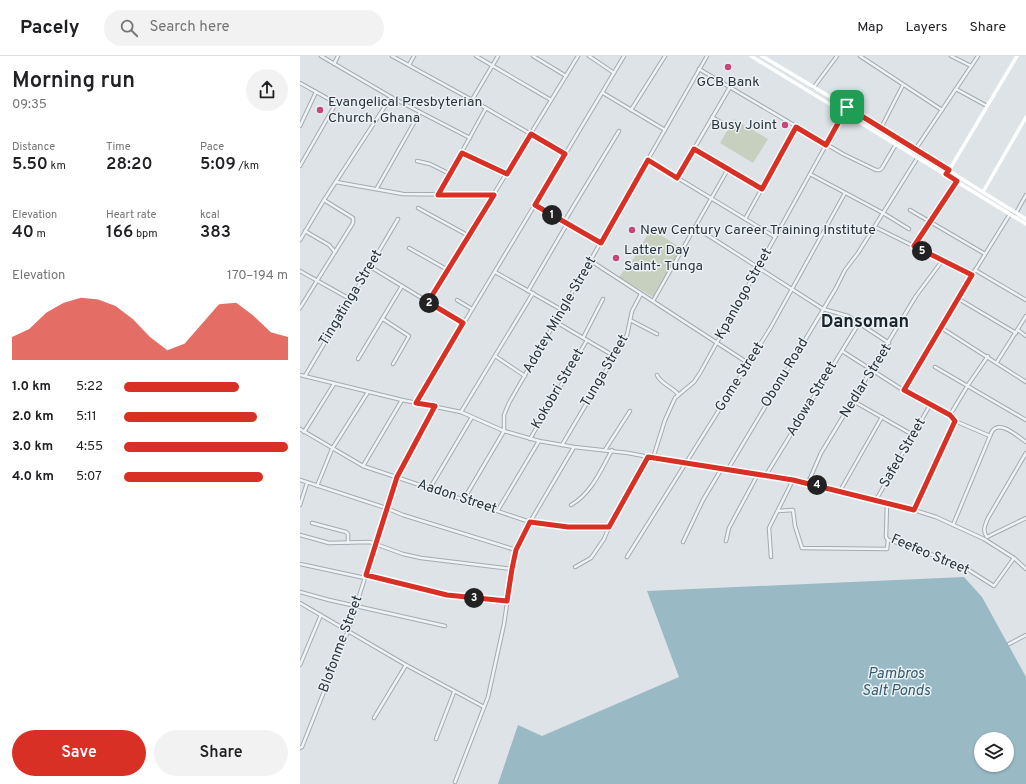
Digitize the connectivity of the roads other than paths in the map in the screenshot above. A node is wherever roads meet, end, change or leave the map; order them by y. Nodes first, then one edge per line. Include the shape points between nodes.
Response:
1 (321, 56) edge
2 (338, 56) edge
3 (392, 56) edge
4 (414, 56) edge
5 (476, 56) edge
6 (498, 56) edge
7 (533, 56) edge
8 (578, 56) edge
9 (589, 56) edge
10 (624, 56) edge
11 (665, 56) edge
12 (708, 56) edge
13 (751, 56) edge
14 (762, 56) edge
15 (837, 56) edge
16 (860, 56) edge
17 (951, 56) edge
18 (978, 56) edge
19 (1017, 56) edge
20 (334, 64) junction
21 (409, 65) junction
22 (492, 66) junction
23 (971, 66) junction
24 (699, 69) junction
25 (614, 73) junction
26 (566, 76) junction
27 (300, 83) edge
28 (903, 85) junction
29 (730, 87) junction
30 (814, 87) junction
31 (956, 89) junction
32 (316, 92) junction
33 (603, 93) junction
34 (391, 97) junction
35 (472, 100) junction
36 (551, 100) junction
37 (987, 106) junction
38 (847, 107) junction
39 (486, 108) junction
40 (631, 110) junction
41 (942, 110) junction
42 (420, 112) junction
43 (844, 112) junction
44 (712, 117) junction
45 (1026, 118) edge
46 (300, 126) edge
47 (727, 126) dead end
48 (796, 127) junction
49 (880, 128) junction
50 (665, 130) junction
51 (619, 131) dead end
52 (531, 134) junction
53 (470, 138) junction
54 (896, 143) junction
55 (826, 145) junction
56 (694, 149) junction
57 (915, 150) junction
58 (462, 153) junction
59 (565, 154) junction
60 (918, 157) junction
61 (648, 160) junction
62 (417, 162) dead end
63 (300, 164) edge
64 (728, 169) junction
65 (948, 172) junction
66 (450, 174) junction
67 (507, 174) junction
68 (810, 174) junction
69 (677, 178) junction
70 (957, 181) junction
71 (336, 182) junction
72 (377, 188) junction
73 (762, 189) junction
74 (983, 192) junction
75 (845, 193) junction
76 (438, 195) junction
77 (494, 195) junction
78 (1026, 195) edge
79 (711, 199) junction
80 (324, 200) junction
81 (535, 205) junction
82 (418, 208) dead end
83 (910, 210) dead end
84 (883, 213) junction
85 (1016, 213) junction
86 (1010, 214) junction
87 (398, 219) dead end
88 (745, 219) junction
89 (1026, 219) edge
90 (564, 222) junction
91 (930, 222) junction
92 (567, 224) junction
93 (1026, 224) edge
94 (695, 227) junction
95 (875, 227) junction
96 (909, 229) dead end
97 (306, 231) junction
98 (469, 236) junction
99 (775, 237) junction
100 (300, 240) edge
101 (601, 243) junction
102 (914, 246) junction
103 (409, 248) dead end
104 (335, 252) junction
105 (985, 254) junction
106 (942, 261) junction
107 (591, 262) junction
108 (369, 266) junction
109 (758, 268) junction
110 (448, 270) junction
111 (975, 270) junction
112 (300, 271) edge
113 (495, 272) junction
114 (972, 275) junction
115 (316, 281) junction
116 (402, 286) junction
117 (792, 290) junction
118 (528, 291) junction
119 (533, 294) junction
120 (641, 294) junction
121 (957, 298) junction
122 (350, 299) junction
123 (603, 299) dead end
124 (457, 300) dead end
125 (1026, 300) edge
126 (653, 301) junction
127 (428, 302) junction
128 (300, 308) edge
129 (472, 309) junction
130 (822, 309) junction
131 (562, 310) junction
132 (1026, 316) edge
133 (383, 319) junction
134 (630, 320) junction
135 (556, 322) junction
136 (463, 323) junction
137 (859, 323) junction
138 (940, 327) junction
139 (1017, 332) junction
140 (657, 334) dead end
141 (1026, 336) edge
142 (582, 338) junction
143 (587, 340) junction
144 (717, 343) junction
145 (889, 343) junction
146 (842, 351) junction
147 (495, 356) junction
148 (614, 356) junction
149 (988, 356) junction
150 (358, 359) dead end
151 (997, 362) junction
152 (748, 363) junction
153 (393, 364) dead end
154 (935, 367) dead end
155 (872, 370) junction
156 (300, 375) edge
157 (657, 375) dead end
158 (305, 376) junction
159 (525, 376) junction
160 (1026, 382) edge
161 (334, 384) junction
162 (968, 385) junction
163 (904, 390) junction
164 (368, 392) junction
165 (678, 394) junction
166 (402, 400) junction
167 (853, 401) junction
168 (416, 403) junction
169 (930, 405) junction
170 (435, 406) junction
171 (630, 410) dead end
172 (461, 412) junction
173 (950, 415) junction
174 (472, 416) junction
175 (882, 417) junction
176 (1026, 420) edge
177 (955, 421) junction
178 (300, 430) edge
179 (504, 431) junction
180 (304, 432) junction
181 (913, 435) junction
182 (990, 436) junction
183 (530, 439) junction
184 (539, 441) junction
185 (1026, 442) edge
186 (562, 445) junction
187 (574, 447) junction
188 (332, 449) junction
189 (605, 450) junction
190 (612, 450) junction
191 (1026, 453) edge
192 (648, 457) junction
193 (653, 458) junction
194 (686, 464) junction
195 (363, 466) junction
196 (722, 468) junction
197 (728, 469) junction
198 (758, 474) junction
199 (766, 475) junction
200 (397, 477) junction
201 (300, 480) edge
202 (793, 480) junction
203 (307, 483) junction
204 (808, 483) junction
205 (317, 486) junction
206 (430, 488) junction
207 (840, 492) junction
208 (464, 499) junction
209 (876, 500) junction
210 (887, 503) junction
211 (300, 505) edge
212 (571, 505) dead end
213 (386, 508) junction
214 (498, 510) junction
215 (914, 510) junction
216 (778, 511) junction
217 (1026, 518) edge
218 (530, 522) junction
219 (312, 523) dead end
220 (953, 525) junction
221 (609, 527) junction
222 (300, 535) edge
223 (986, 538) junction
224 (888, 540) junction
225 (726, 541) dead end
226 (683, 542) dead end
227 (348, 543) junction
228 (375, 544) junction
229 (516, 550) junction
230 (627, 557) dead end
231 (771, 557) dead end
232 (1014, 558) junction
233 (300, 564) edge
234 (575, 567) dead end
235 (1026, 568) edge
236 (512, 569) junction
237 (366, 577) junction
238 (300, 592) edge
239 (507, 601) junction
240 (300, 603) edge
241 (356, 607) junction
242 (321, 615) junction
243 (445, 626) dead end
244 (348, 631) junction
245 (1026, 635) edge
246 (1009, 644) dead end
247 (300, 665) edge
248 (406, 665) junction
249 (454, 692) junction
250 (484, 707) junction
251 (374, 718) dead end
252 (436, 739) dead end
253 (300, 748) edge
254 (455, 782) dead end

1 - 20 street
2 - 20 street
3 - 21 street
4 - 21 street
5 - 22 street
6 - 22 street
7 - 26 street
8 - 26 street
9 - 25 street
10 - 25 street
11 - 40 street
12 - 24 street, Adotey Mingle Street
13 - 43 main road
14 - 30 main road
15 - 30 street
16 - 28 street
17 - 23 street
18 - 23 street
19 - 37 main road
20 - 34 street
21 - 35 street
22 - 35 street
22 - 36 street
23 - 31 street
24 - 29 street
24 - 50 street, Adotey Mingle Street
25 - 33 street
26 - 36 street
27 - 32 street
28 - 41 street
28 - 49 street
29 - 44 street
29 - 48 street
30 - 38 main road
31 - 37 street
31 - 41 street
32 - 46 street
32 - 63 street via 335,105
33 - 40 street
33 - 59 street
34 - 42 street
34 - 71 street
35 - 39 street
36 - 52 street
37 - 65 main road
38 - 43 street, Kpanlogo Street
38 - 49 main road
39 - 52 street
39 - 53 street
40 - 50 street
41 - 57 street
42 - 53 street
42 - 72 street
43 - 54 main road
43 - 55 street, Kpanlogo Street
44 - 47 street
44 - 56 street
45 - 74 main road
48 - 55 street
48 - 73 street
49 - 57 main road
50 - 61 street, Adotey Mingle Street
51 - 90 street
52 - 59 street
52 - 67 street
53 - 58 street
54 - 55 street via 878,171
54 - 60 main road
55 - 68 street, Kpanlogo Street
56 - 64 street
56 - 69 street
57 - 65 main road
58 - 66 street
58 - 67 street
59 - 81 street
60 - 65 main road
60 - 84 street, Obonu Road
61 - 69 street
61 - 101 street, Adotey Mingle Street
62 - 66 street via 430,164
64 - 73 street
64 - 79 street
65 - 70 main road
65 - 74 main road
66 - 76 street
67 - 77 street
68 - 75 street
68 - 99 street, Kpanlogo Street
69 - 79 street
70 - 86 main road
70 - 91 street
71 - 72 street
71 - 80 street
72 - 76 street via 403,194
73 - 88 street
74 - 85 main road
75 - 84 street
75 - 117 street, Gome Street
76 - 77 street
77 - 98 street
78 - 85 street
79 - 88 street
79 - 94 street
80 - 97 street
80 - 104 street via 353,220
81 - 90 street
81 - 113 street
82 - 98 street
83 - 91 street
84 - 95 street, Obonu Road
84 - 96 street
85 - 89 main road
86 - 93 main road
86 - 105 street
87 - 108 street, Tingatinga Street
88 - 99 street
90 - 92 street
91 - 102 street
91 - 105 street
92 - 101 street
92 - 118 street
94 - 109 street
94 - 126 street
95 - 102 street
95 - 130 street, Obonu Road
97 - 100 street
97 - 104 street via 329,245
98 - 110 street
99 - 109 street, Kpanlogo Street
101 - 107 street, Adotey Mingle Street
102 - 106 street
103 - 110 street
104 - 115 street
105 - 111 street
106 - 114 street
106 - 145 street, Nedlar Street via 916,296
107 - 120 street
107 - 131 street, Adotey Mingle Street
108 - 116 street
108 - 122 street, Tingatinga Street
109 - 117 street
109 - 144 street, Kpanlogo Street
110 - 127 street
111 - 114 street
111 - 125 street
112 - 115 street
113 - 118 street
113 - 129 street
114 - 121 street
115 - 122 street
115 - 128 street
116 - 127 street
116 - 133 street
117 - 130 street
117 - 152 street, Gome Street
118 - 119 street
119 - 131 street
119 - 147 street
120 - 126 street
120 - 134 street, Tunga Street
121 - 138 street
121 - 139 street
122 - 158 street, Tingatinga Street
123 - 142 street
124 - 129 street
126 - 144 street
127 - 136 street
129 - 136 street
130 - 137 street via 840,313
130 - 197 street, Obonu Road
131 - 135 street, Adotey Mingle Street
132 - 139 street
133 - 150 street
133 - 153 street via 409,336
134 - 140 street
134 - 148 street, Tunga Street via 628,333
135 - 142 street
135 - 159 street, Adotey Mingle Street
136 - 168 street
137 - 145 street
137 - 146 street, Adowa Street
138 - 149 street
138 - 163 street
139 - 141 street
139 - 151 street
142 - 143 street
143 - 148 street
143 - 183 street, Kokobri Street
144 - 152 street
144 - 165 street, Kpanlogo Street via 694,382
145 - 155 street, Nedlar Street
146 - 155 street
146 - 199 street, Adowa Street
147 - 159 street
147 - 172 street
148 - 186 street, Tunga Street
149 - 151 street
149 - 162 street
151 - 160 street
152 - 194 street, Gome Street
154 - 162 street
155 - 163 street
155 - 167 street, Nedlar Street
156 - 158 street
157 - 165 street
158 - 161 street
159 - 179 street, Adotey Mingle Street via 504,415
161 - 164 street
161 - 180 street
162 - 173 street
162 - 176 street
163 - 169 street
164 - 166 street
164 - 188 street
165 - 193 street, Kpanlogo Street via 667,415
166 - 168 street
166 - 195 street
167 - 175 street
167 - 204 street, Nedlar Street via 821,453
168 - 170 street
169 - 173 street
169 - 181 street, Safed Street
170 - 172 street
170 - 200 street, Blofonme Street
171 - 189 street
172 - 174 street
173 - 177 street
174 - 179 street
174 - 206 street
175 - 181 street
175 - 207 street
177 - 182 street
177 - 215 street
178 - 180 street, Aadon Street
179 - 183 street
179 - 208 street
180 - 188 street, Aadon Street
181 - 209 street, Safed Street
182 - 185 street via 995,428 1001,427
182 - 220 street
183 - 184 street
184 - 186 street
184 - 214 street
186 - 187 street
187 - 189 street
187 - 218 street
188 - 195 street, Aadon Street
188 - 205 street
189 - 190 street
190 - 192 street
190 - 212 street via 584,496
191 - 223 street via 988,518 984,528
192 - 193 street
192 - 221 street
193 - 194 street
194 - 196 street
194 - 230 street, Gome Street
195 - 200 street, Aadon Street
196 - 197 street
196 - 226 street
197 - 198 street
198 - 199 street
198 - 225 street via 729,528
199 - 202 street
200 - 206 street, Aadon Street
200 - 213 street, Blofonme Street
201 - 203 street
202 - 204 street
202 - 216 street
203 - 205 street
203 - 211 street
204 - 207 street
205 - 213 street
206 - 208 street, Aadon Street
207 - 209 street
208 - 214 street, Aadon Street
209 - 210 street
210 - 215 street
210 - 224 street, Feefeo Street
213 - 228 street, Blofonme Street
213 - 229 street
214 - 218 street, Aadon Street
215 - 220 street
216 - 224 street via 793,510 802,548 888,549
216 - 231 street via 769,528
217 - 223 street
218 - 221 street, Aadon Street via 568,527
218 - 229 street
219 - 227 street via 346,532
220 - 223 street
221 - 234 street via 604,540 591,558
222 - 227 street via 321,542
223 - 232 street
224 - 232 street, Feefeo Street via 964,567 994,586
227 - 228 street
228 - 236 street via 421,558
228 - 237 street, Blofonme Street
229 - 236 street
232 - 235 street
233 - 237 street
236 - 239 street
237 - 239 street via 447,595
237 - 241 street, Blofonme Street
238 - 241 street
239 - 250 street
240 - 242 street
241 - 243 street
241 - 244 street, Blofonme Street
242 - 244 street
242 - 247 street
244 - 248 street
244 - 253 street, Blofonme Street
245 - 246 street
248 - 249 street
248 - 251 street
249 - 250 street
249 - 252 street
250 - 254 street

